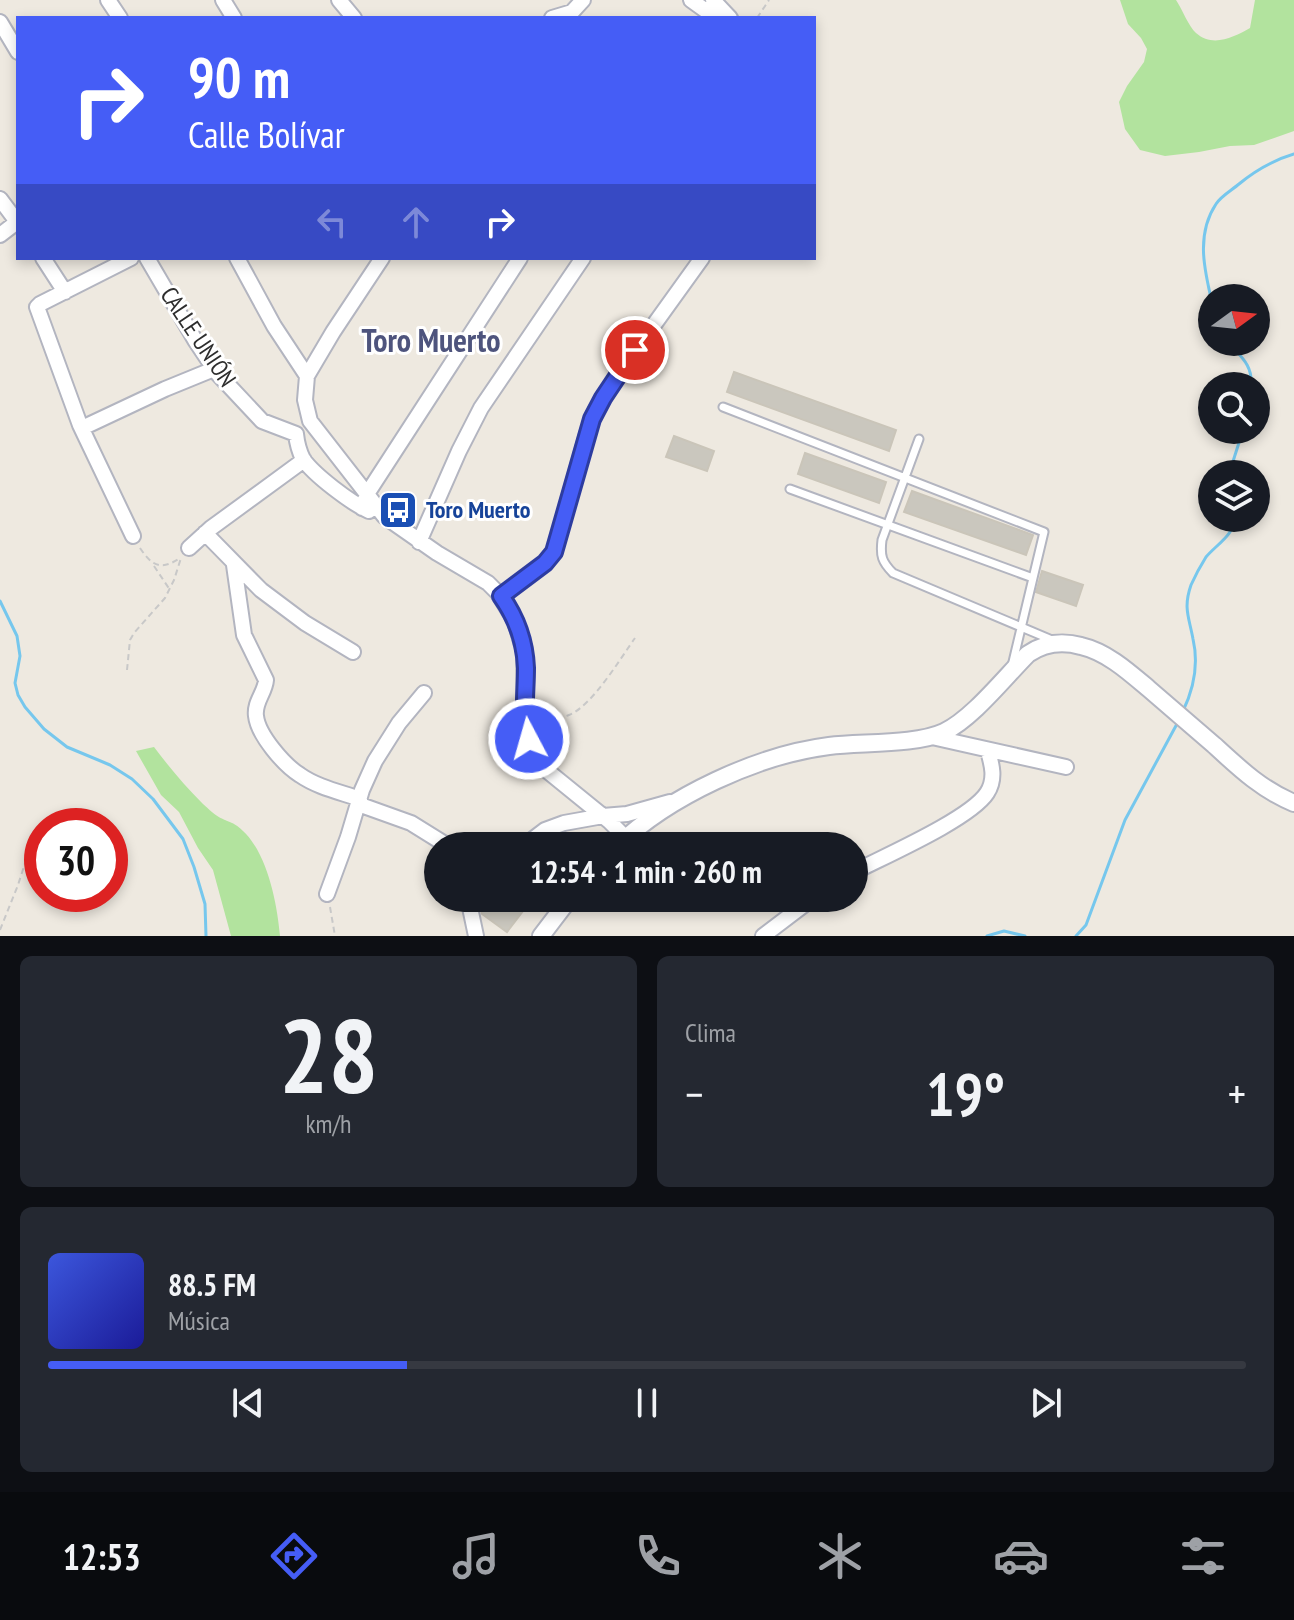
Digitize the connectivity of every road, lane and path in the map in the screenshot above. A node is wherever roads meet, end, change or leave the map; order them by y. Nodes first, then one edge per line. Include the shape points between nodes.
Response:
1 (339, 0) edge
2 (583, 0) edge
3 (713, 0) edge
4 (693, 8) edge
5 (352, 16) edge
6 (559, 16) edge
7 (711, 16) edge
8 (728, 16) edge
9 (0, 22) edge
10 (16, 49) edge
11 (0, 199) edge
12 (16, 219) edge
13 (44, 260) edge
14 (127, 260) edge
15 (148, 260) edge
16 (238, 260) edge
17 (381, 260) edge
18 (519, 260) edge
19 (582, 260) edge
20 (701, 260) edge
21 (65, 292) junction
22 (214, 369) junction
23 (307, 376) junction
24 (723, 407) dead end
25 (310, 421) junction
26 (82, 428) junction
27 (296, 434) junction
28 (919, 439) dead end
29 (304, 460) junction
30 (904, 478) junction
31 (790, 489) dead end
32 (365, 501) junction
33 (888, 523) junction
34 (205, 533) junction
35 (133, 536) joint
36 (419, 542) junction
37 (189, 548) dead end
38 (151, 562) junction
39 (234, 565) junction
40 (1033, 578) junction
41 (170, 590) junction
42 (501, 596) junction
43 (1021, 626) junction
44 (635, 638) dead end
45 (1059, 643) junction
46 (353, 652) dead end
47 (127, 670) dead end
48 (1010, 672) junction
49 (424, 693) dead end
50 (525, 722) junction
51 (932, 737) junction
52 (988, 751) junction
53 (1066, 767) dead end
54 (698, 791) junction
55 (359, 801) junction
56 (1294, 803) edge
57 (603, 816) junction
58 (425, 832) edge
59 (542, 832) edge
60 (615, 832) edge
61 (635, 832) edge
62 (868, 865) edge
63 (24, 866) edge
64 (327, 894) joint
65 (471, 912) edge
66 (559, 912) edge
67 (795, 912) edge
68 (0, 930) edge
69 (335, 936) edge
70 (476, 936) edge
71 (541, 936) edge
72 (763, 936) edge

1 - 5 street
2 - 6 street
3 - 8 street
4 - 7 street
9 - 10 street
11 - 12 street
13 - 21 street
14 - 21 street
15 - 22 street, CALLE UNIÓN
16 - 23 street
17 - 23 street
18 - 32 street
19 - 36 street via 481,408
20 - 42 street via 596,410 554,552
21 - 26 street via 37,307
22 - 26 street
22 - 27 street, CALLE UNIÓN via 262,421
23 - 25 street
24 - 30 lane
25 - 27 street
25 - 32 street
26 - 35 street
27 - 29 street
28 - 30 lane
29 - 32 street via 346,498
29 - 34 street
30 - 33 lane
30 - 40 lane via 1044,532
31 - 33 lane
32 - 36 street
33 - 40 lane
33 - 43 lane via 880,553 893,573
34 - 37 street
34 - 39 street
35 - 38 path
36 - 42 street
38 - 41 path
38 - 41 path via 168,565 181,557
39 - 46 street via 288,612
39 - 55 street via 244,635 266,680 255,709 259,730 300,775
40 - 43 lane
41 - 47 path via 130,640
42 - 50 street via 524,652
43 - 45 lane
43 - 48 lane
44 - 50 path via 581,708 564,717
45 - 48 street via 1035,650
45 - 56 street via 1100,653 1123,668 1252,779
48 - 51 street via 964,719
49 - 55 street via 375,761
50 - 57 street via 538,761
51 - 52 street
51 - 54 street via 811,749 757,764
52 - 53 street
52 - 62 street via 992,779 981,800
54 - 57 street via 644,810
54 - 61 street
55 - 58 street
55 - 64 street
57 - 59 street
57 - 60 street
63 - 68 path
64 - 69 path
65 - 70 street
66 - 71 street
67 - 72 street

